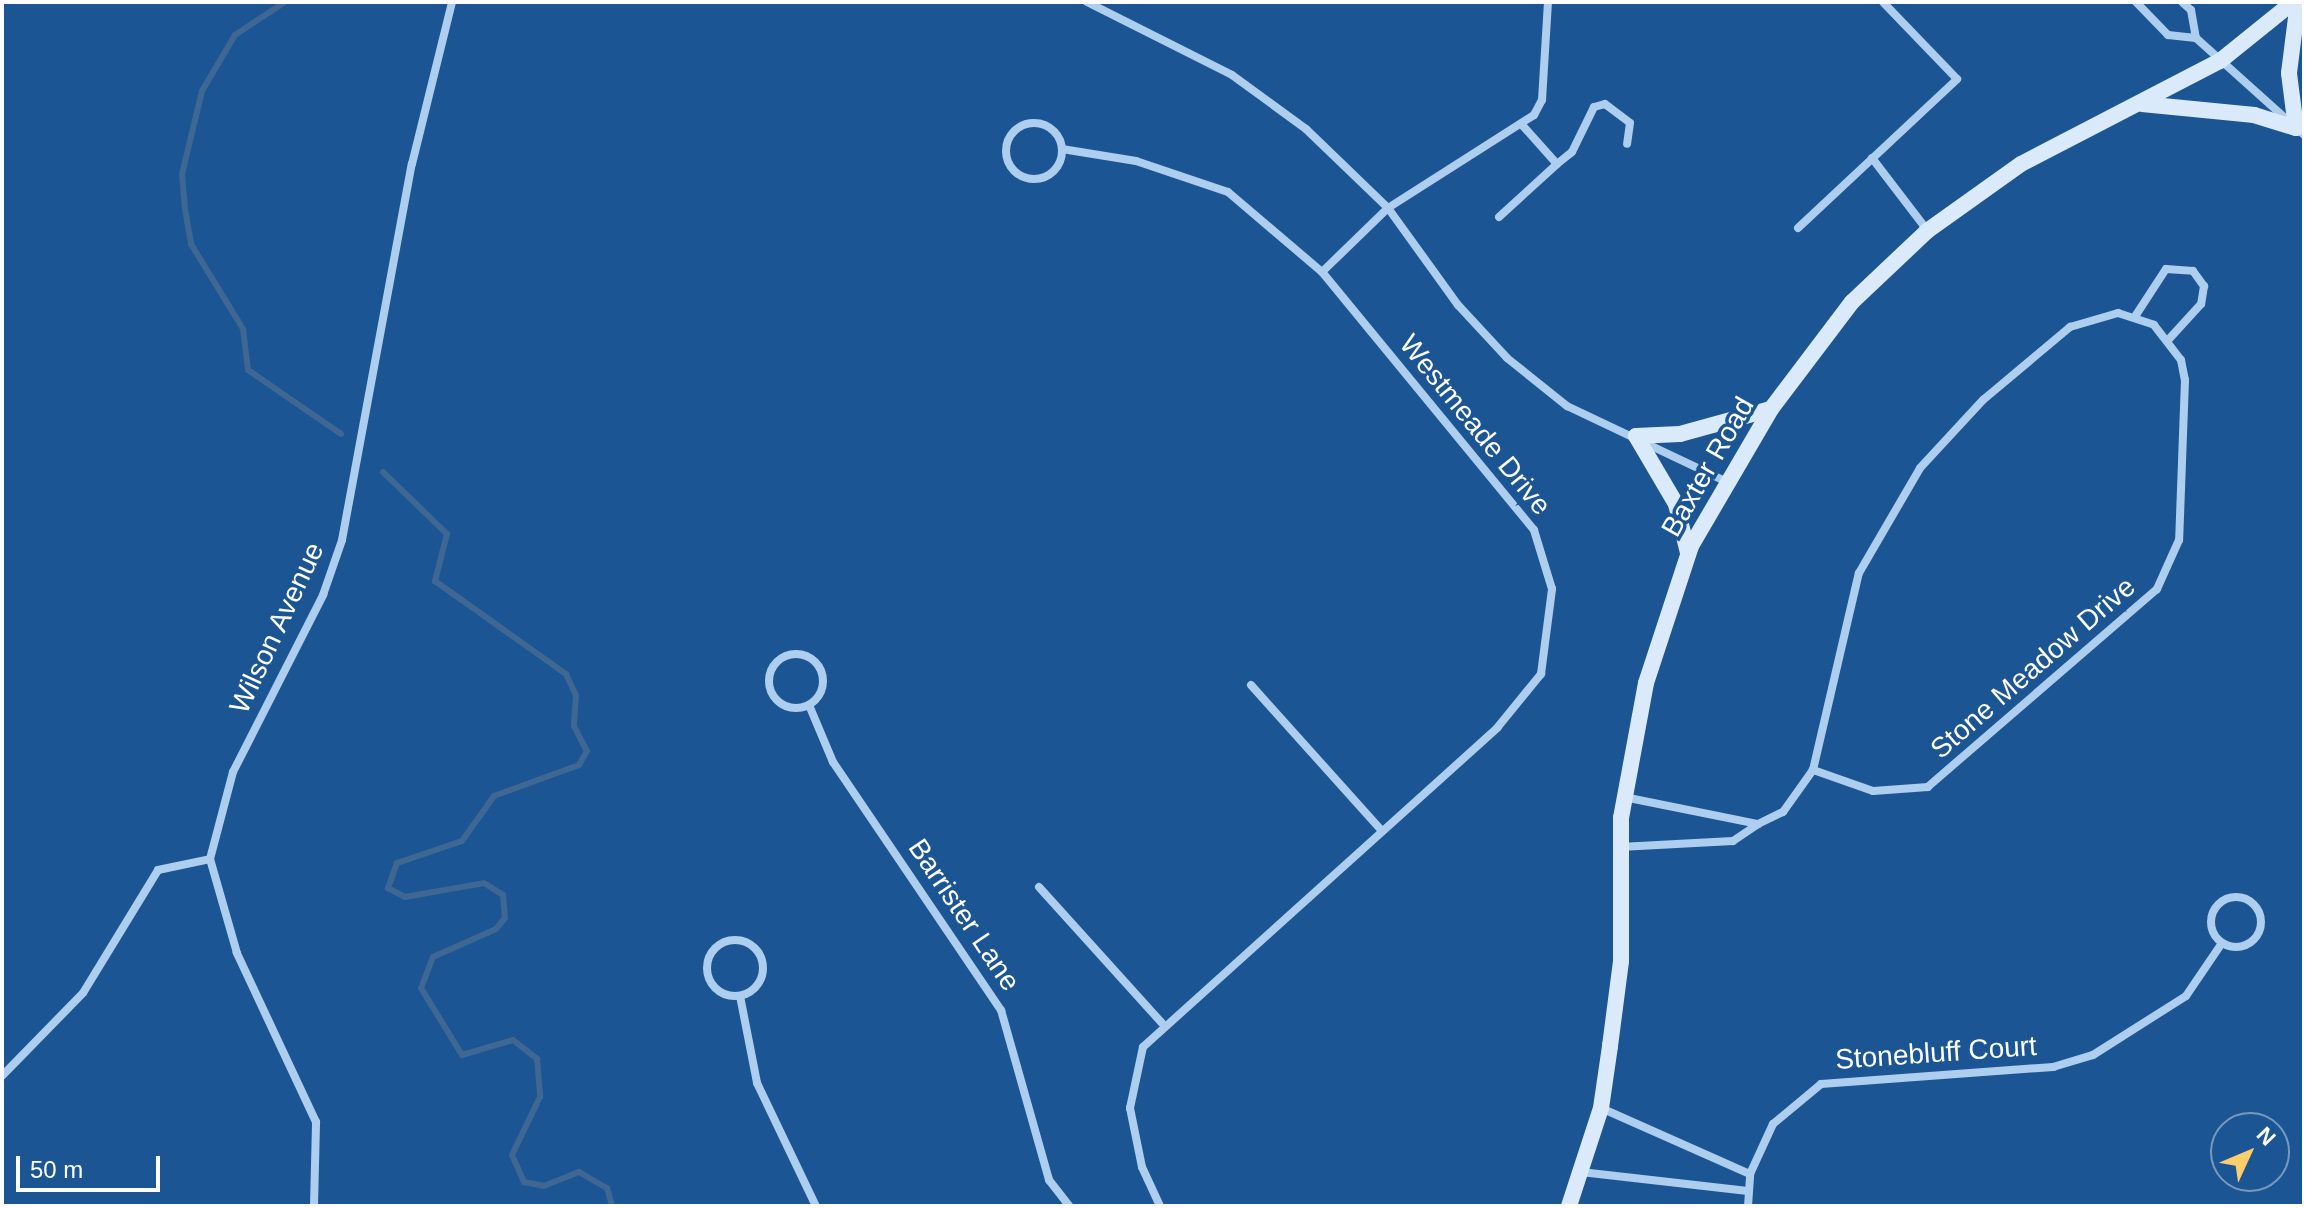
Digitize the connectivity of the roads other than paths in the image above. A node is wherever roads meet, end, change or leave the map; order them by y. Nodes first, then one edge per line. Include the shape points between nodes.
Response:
1 (452, 2) edge
2 (1087, 2) edge
3 (1548, 2) edge
4 (1883, 2) edge
5 (2136, 2) edge
6 (2182, 2) edge
7 (2296, 2) edge
8 (2196, 38) junction
9 (2220, 61) junction
10 (2142, 104) junction
11 (1523, 126) junction
12 (2300, 132) edge
13 (1627, 144) dead end
14 (1062, 149) junction
15 (1872, 158) junction
16 (1557, 164) junction
17 (1388, 208) junction
18 (1499, 217) dead end
19 (1798, 228) dead end
20 (1927, 231) junction
21 (1322, 272) junction
22 (2136, 315) junction
23 (2169, 339) junction
24 (1771, 409) junction
25 (1636, 436) junction
26 (1727, 482) junction
27 (1688, 553) junction
28 (1251, 685) dead end
29 (809, 705) junction
30 (1813, 770) junction
31 (1624, 797) junction
32 (1758, 824) junction
33 (1380, 829) junction
34 (1619, 847) junction
35 (210, 859) junction
36 (1039, 887) dead end
37 (2222, 943) junction
38 (740, 996) junction
39 (1162, 1023) junction
40 (2, 1076) edge
41 (1601, 1108) junction
42 (1581, 1172) junction
43 (1750, 1174) junction
44 (1748, 1191) junction
45 (1159, 1204) edge
46 (314, 1206) edge
47 (816, 1206) edge
48 (1069, 1206) edge
49 (1147, 1206) edge
50 (1569, 1206) edge
51 (1748, 1206) edge

1 - 35 street, Wilson Avenue via 412,164 342,540 306,631 233,772
2 - 17 street via 1232,75 1306,129
3 - 11 street via 1542,100
4 - 15 street via 1957,79
5 - 8 street via 2168,35
6 - 8 street via 2191,10
7 - 9 main road, Baxter Road
7 - 12 main road via 2289,73
8 - 9 street
9 - 10 main road, Baxter Road
9 - 12 street
10 - 12 main road via 2254,115
10 - 20 main road, Baxter Road via 2021,164
11 - 16 street
11 - 17 street
13 - 16 street via 1630,123 1620,111 1594,107 1572,152
14 - 14 street via 1056,134 1034,123 1012,134 1006,150 1011,167 1035,179 1052,173
14 - 21 street, Westmeade Drive via 1136,161 1228,192
15 - 19 street
15 - 20 street
16 - 18 street
17 - 21 street
17 - 25 street via 1458,305 1507,358 1567,406
20 - 24 main road, Baxter Road via 1852,302
21 - 33 street, Westmeade Drive via 1534,530 1552,589 1541,674 1523,701
22 - 23 street
22 - 23 street via 2166,269 2193,271 2204,286 2201,304
22 - 30 street via 2093,316 2070,327 1983,400 1920,468 1859,573 1845,613
23 - 30 street, Stone Meadow Drive via 2185,380 2179,540 2157,589 1928,787 1873,791
24 - 25 main road via 1680,434
24 - 26 main road, Baxter Road
25 - 26 street
25 - 27 main road via 1676,504
26 - 27 main road, Baxter Road
27 - 31 main road, Baxter Road via 1646,683
28 - 33 street
29 - 29 street via 821,693 821,668 801,654 783,657 771,671 770,689 782,704
29 - 48 street, Barrister Lane via 833,762 1001,1010 1049,1180
30 - 32 street via 1797,799
31 - 32 street
31 - 34 main road, Baxter Road
32 - 34 street via 1733,841
33 - 39 street, Westmeade Drive
34 - 41 main road, Baxter Road via 1621,961
35 - 40 street via 158,870 83,993
35 - 46 street via 237,953 316,1122
36 - 39 street
37 - 37 street via 2253,940 2261,917 2252,902 2237,896 2216,907 2211,922
37 - 43 street, Stonebluff Court via 2186,996 2093,1055 2053,1067 1821,1084 1773,1124
38 - 38 street via 761,981 763,963 747,943 729,941 713,951 707,969 722,992
38 - 47 street via 757,1083
39 - 45 street, Westmeade Drive via 1143,1047 1130,1108
41 - 42 main road, Baxter Road
41 - 43 street
42 - 44 street
42 - 50 main road, Baxter Road
43 - 44 street, Stonebluff Court
44 - 51 street, Stonebluff Court
45 - 49 street

